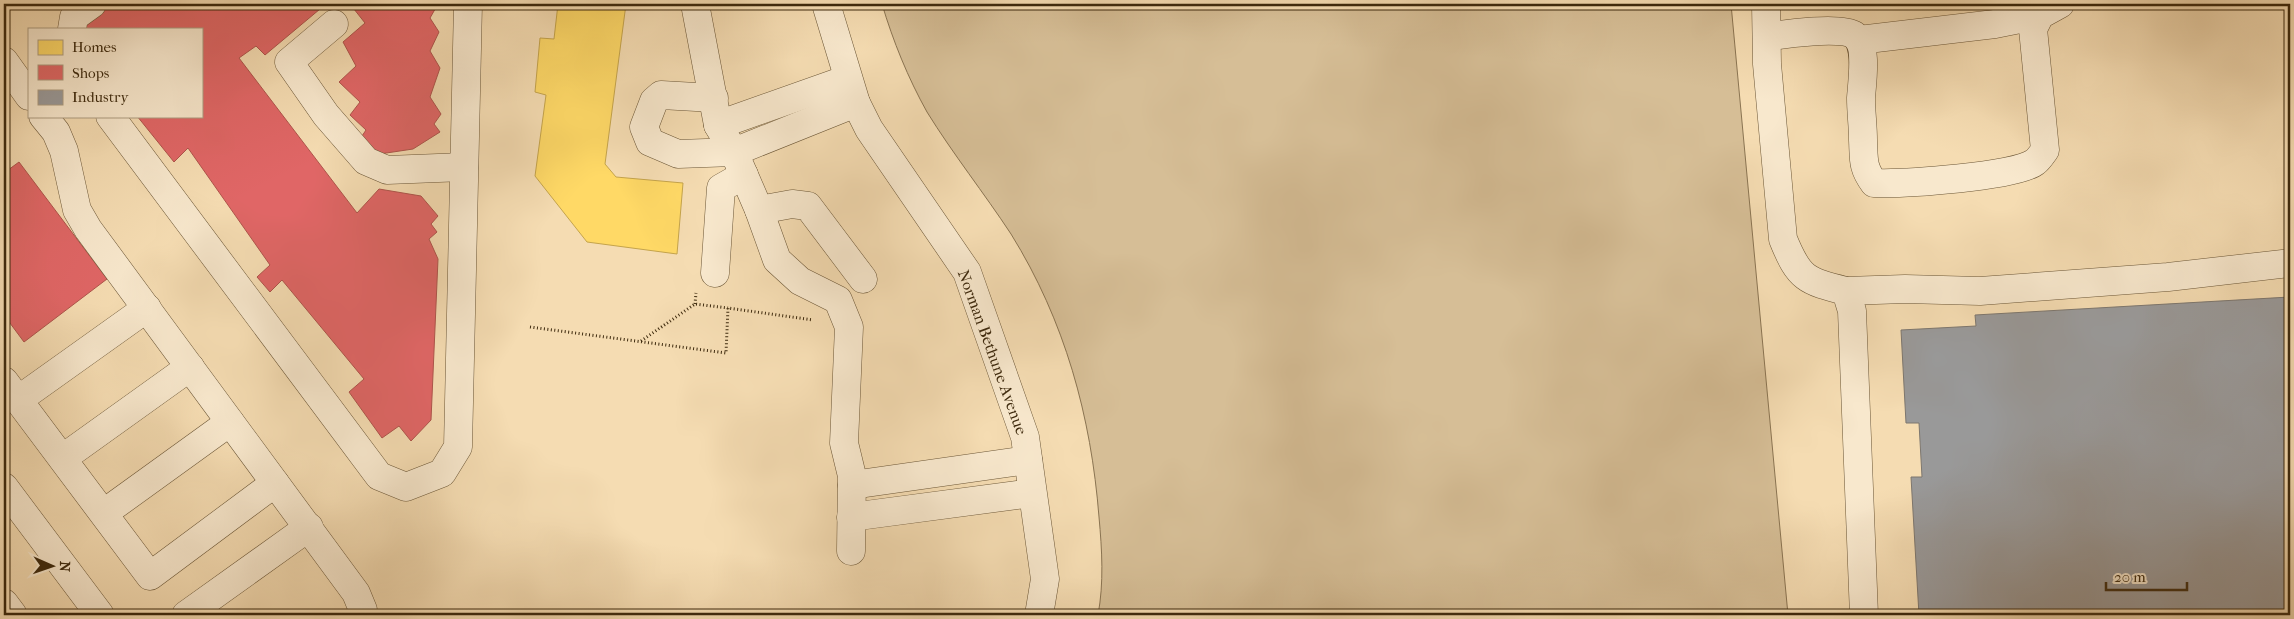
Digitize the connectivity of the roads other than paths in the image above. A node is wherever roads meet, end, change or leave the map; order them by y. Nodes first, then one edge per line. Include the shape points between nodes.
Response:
1 (92, 4) edge
2 (468, 4) edge
3 (695, 4) edge
4 (826, 4) edge
5 (1766, 4) edge
6 (2050, 10) edge
7 (334, 24) dead end
8 (72, 28) edge
9 (1767, 37) junction
10 (1859, 40) junction
11 (4, 61) edge
12 (852, 91) junction
13 (28, 95) edge
14 (714, 98) junction
15 (45, 118) edge
16 (111, 118) edge
17 (718, 125) junction
18 (738, 163) junction
19 (464, 168) junction
20 (759, 210) junction
21 (2290, 263) edge
22 (715, 273) dead end
23 (863, 279) dead end
24 (1846, 291) junction
25 (147, 308) junction
26 (190, 367) junction
27 (11, 391) edge
28 (230, 422) junction
29 (63, 458) junction
30 (1028, 460) junction
31 (275, 483) junction
32 (852, 485) junction
33 (1032, 493) junction
34 (7, 497) edge
35 (104, 513) junction
36 (851, 516) junction
37 (309, 528) junction
38 (851, 551) dead end
39 (4, 603) edge
40 (13, 615) edge
41 (100, 615) edge
42 (186, 615) edge
43 (362, 615) edge
44 (1039, 615) edge
45 (1864, 615) edge

1 - 8 street via 74,17
2 - 19 street
3 - 14 street
4 - 12 street, Norman Bethune Avenue
5 - 9 street
6 - 10 street via 1986,25
6 - 10 street via 2033,28 2045,150 2035,162 2016,170 1954,179 1874,183 1865,171 1861,99 1863,61
7 - 19 street via 289,62 326,115 366,162 387,170
9 - 10 street via 1844,31
9 - 24 street via 1783,239 1793,265 1814,282
11 - 13 street
12 - 17 street
12 - 18 street
12 - 30 street, Norman Bethune Avenue via 869,129 967,272 1025,437
14 - 17 street
14 - 18 street via 661,95 654,101 644,127 650,142 678,154
15 - 25 street via 56,132 64,151 77,210
16 - 19 street via 378,476 406,487 442,473 458,447
17 - 18 street
18 - 20 street
18 - 22 street via 721,188
20 - 23 street via 792,204 808,206
20 - 32 street via 777,260 800,281 838,300 849,327 844,443
21 - 24 street via 2168,277 1980,291
24 - 45 street via 1855,339
25 - 26 street
25 - 27 street
26 - 28 street
26 - 29 street
27 - 29 street
28 - 31 street
28 - 35 street
29 - 35 street
30 - 32 street
30 - 33 street, Norman Bethune Avenue
31 - 35 street via 150,576
31 - 37 street
32 - 36 street
33 - 36 street
33 - 44 street, Norman Bethune Avenue via 1045,579
34 - 41 street
36 - 38 street
37 - 42 street
37 - 43 street via 356,593
39 - 40 street

